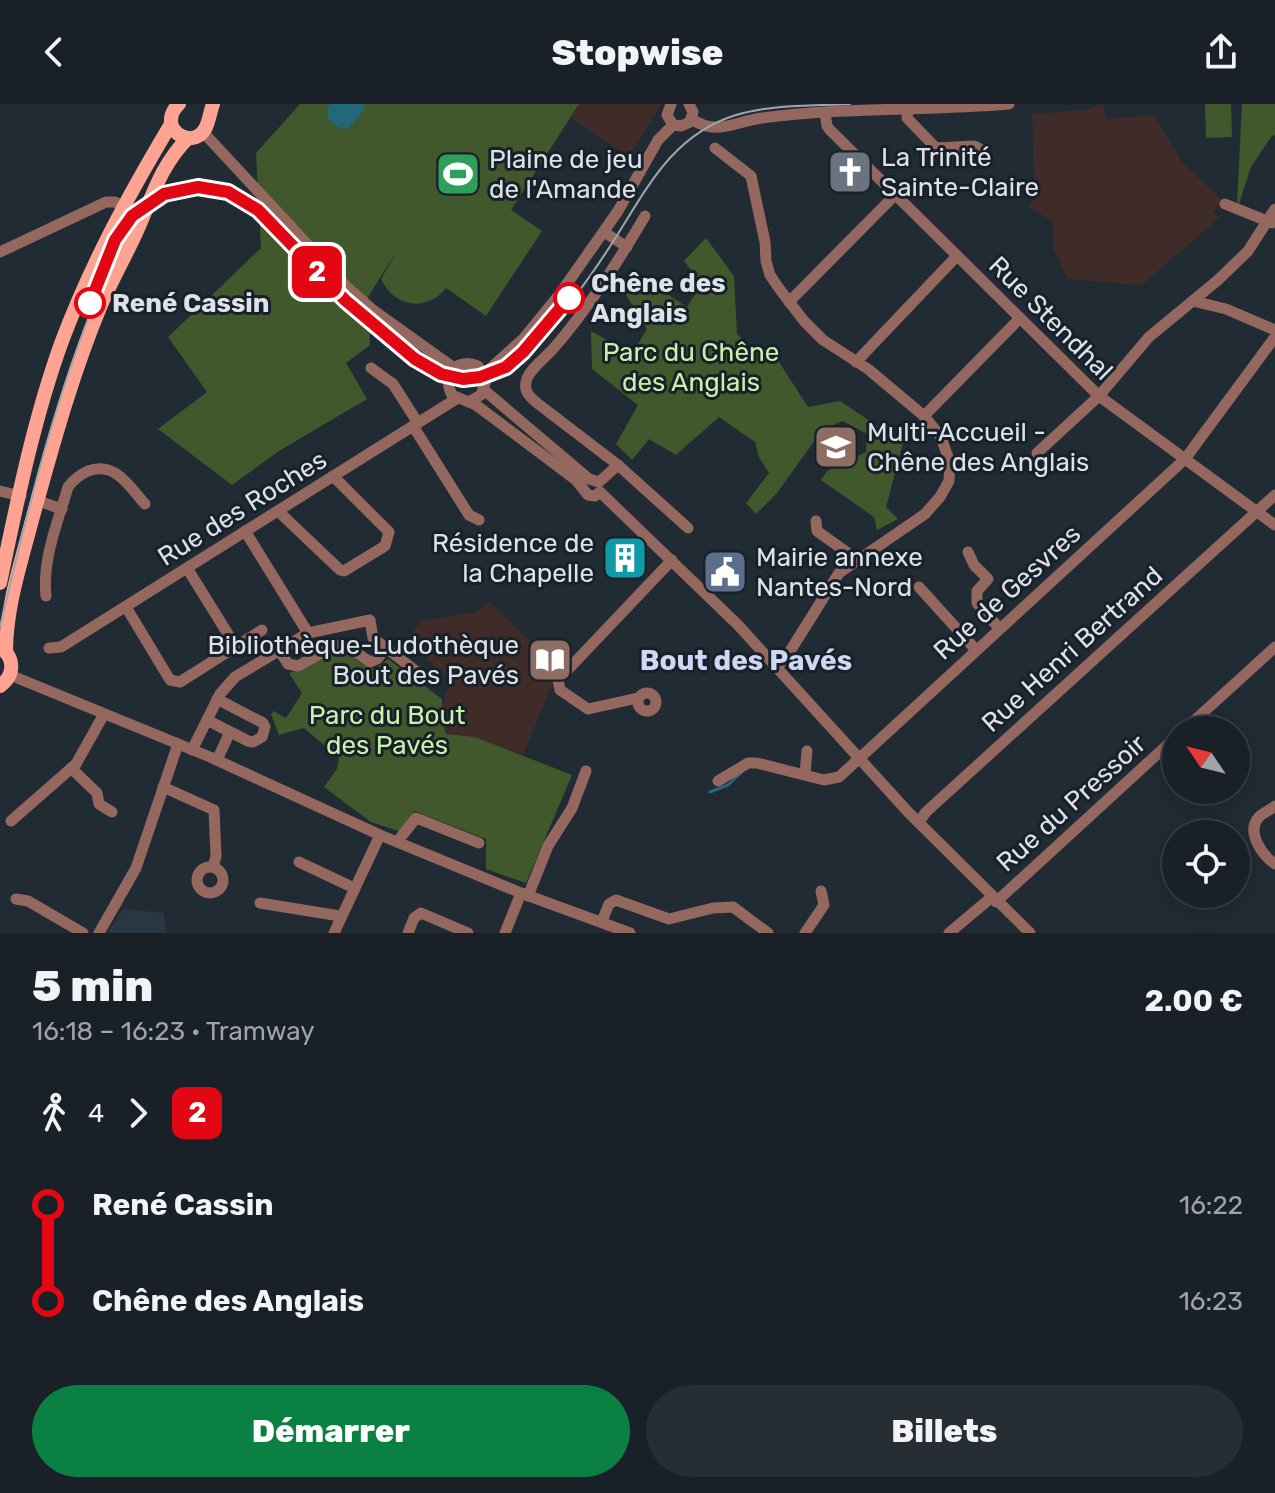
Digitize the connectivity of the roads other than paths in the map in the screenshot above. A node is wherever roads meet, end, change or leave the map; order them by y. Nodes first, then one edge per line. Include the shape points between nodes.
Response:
1 (671, 104) edge
2 (689, 104) edge
3 (1009, 104) edge
4 (207, 108) edge
5 (908, 110) junction
6 (172, 111) edge
7 (825, 113) junction
8 (691, 119) junction
9 (673, 125) junction
10 (203, 132) junction
11 (188, 138) junction
12 (715, 148) dead end
13 (984, 151) dead end
14 (895, 195) junction
15 (1225, 204) dead end
16 (123, 207) junction
17 (1275, 209) edge
18 (645, 216) dead end
19 (1271, 223) edge
20 (604, 232) junction
21 (627, 247) junction
22 (0, 252) edge
23 (957, 256) junction
24 (1193, 301) junction
25 (789, 302) junction
26 (1020, 318) junction
27 (1275, 330) edge
28 (1275, 337) edge
29 (511, 348) junction
30 (856, 362) junction
31 (473, 364) junction
32 (371, 368) dead end
33 (454, 368) junction
34 (484, 374) junction
35 (484, 390) junction
36 (1099, 396) junction
37 (462, 400) junction
38 (924, 416) junction
39 (415, 424) junction
40 (1037, 453) dead end
41 (1185, 459) junction
42 (618, 465) junction
43 (333, 476) junction
44 (593, 485) junction
45 (0, 491) edge
46 (1275, 495) edge
47 (21, 496) junction
48 (38, 501) junction
49 (145, 504) dead end
50 (62, 509) junction
51 (278, 511) junction
52 (1256, 511) junction
53 (479, 520) dead end
54 (816, 521) dead end
55 (1275, 525) edge
56 (688, 528) dead end
57 (245, 531) junction
58 (968, 552) dead end
59 (856, 559) junction
60 (672, 560) junction
61 (187, 568) junction
62 (0, 583) edge
63 (919, 587) dead end
64 (46, 596) dead end
65 (126, 607) junction
66 (999, 628) junction
67 (262, 630) dead end
68 (308, 633) junction
69 (236, 647) junction
70 (1275, 647) edge
71 (49, 648) dead end
72 (386, 648) junction
73 (3, 649) edge
74 (279, 650) junction
75 (976, 650) junction
76 (777, 667) junction
77 (425, 678) dead end
78 (5, 680) edge
79 (638, 698) dead end
80 (217, 699) junction
81 (104, 714) junction
82 (1199, 716) edge
83 (207, 720) junction
84 (230, 732) junction
85 (178, 744) junction
86 (192, 750) junction
87 (1162, 750) edge
88 (807, 751) dead end
89 (859, 757) junction
90 (217, 760) junction
91 (71, 768) junction
92 (586, 771) dead end
93 (805, 774) junction
94 (718, 781) dead end
95 (163, 787) junction
96 (1275, 806) edge
97 (112, 812) dead end
98 (11, 821) dead end
99 (919, 822) junction
100 (380, 835) junction
101 (397, 842) junction
102 (479, 843) dead end
103 (299, 862) dead end
104 (1275, 864) edge
105 (213, 867) dead end
106 (354, 888) junction
107 (821, 891) dead end
108 (525, 894) junction
109 (16, 899) dead end
110 (994, 900) junction
111 (260, 903) dead end
112 (340, 916) junction
113 (602, 921) junction
114 (83, 933) edge
115 (99, 933) edge
116 (334, 933) edge
117 (408, 933) edge
118 (468, 933) edge
119 (505, 933) edge
120 (630, 933) edge
121 (768, 933) edge
122 (805, 933) edge
123 (949, 933) edge
124 (1030, 933) edge

1 - 9 street via 667,114
2 - 8 street
3 - 5 street
4 - 10 main road
5 - 7 street
5 - 13 street via 912,126 936,148 974,146
6 - 11 main road via 178,134
6 - 16 main road
7 - 8 street via 716,128
7 - 14 street, Rue Stendhal via 830,130
8 - 9 street
9 - 20 street via 658,140
10 - 11 main road
10 - 33 street via 346,286
11 - 48 main road via 162,169 101,306
12 - 25 street via 751,176 770,275
14 - 23 street, Rue Stendhal
14 - 25 street
15 - 19 street
16 - 22 street via 106,202
16 - 47 main road via 62,341
17 - 19 street
18 - 21 street
19 - 24 street
20 - 21 street
20 - 29 street via 559,295
21 - 42 street via 525,386 537,403
23 - 26 street, Rue Stendhal
23 - 30 street
24 - 27 street
24 - 36 street via 1149,337
25 - 30 street via 813,331
26 - 36 street, Rue Stendhal
26 - 38 street
28 - 41 street, Rue de Gesvres
29 - 31 street
29 - 34 street
30 - 38 street
31 - 33 street
31 - 34 street
32 - 39 street via 393,384
33 - 37 street via 447,383
34 - 35 street
35 - 37 street via 477,399
35 - 44 street
36 - 40 street
36 - 41 street, Rue Stendhal
37 - 39 street, Rue des Roches
37 - 44 street
38 - 59 street via 949,454 945,490 925,514
39 - 43 street, Rue des Roches
39 - 53 street via 469,515
41 - 52 street, Rue Stendhal
41 - 66 street, Rue de Gesvres
42 - 44 street
42 - 56 street
43 - 51 street, Rue des Roches
43 - 51 street via 389,532 385,546 340,570
44 - 60 street
45 - 47 street
46 - 52 street, Rue Henri Bertrand
47 - 62 main road
48 - 50 street
48 - 73 main road
49 - 50 street via 120,475 99,468 74,478
50 - 64 street via 49,555
51 - 57 street, Rue des Roches
52 - 55 street, Rue Stendhal
52 - 99 street, Rue Henri Bertrand
54 - 59 street via 817,531
57 - 61 street, Rue des Roches
57 - 68 street
58 - 66 street via 988,579 977,591 977,603
59 - 76 street via 839,573
60 - 76 street
60 - 79 street via 558,680 560,690 588,709
61 - 65 street, Rue des Roches
61 - 69 street
63 - 75 street
65 - 69 street via 170,680 180,682
65 - 71 street, Rue des Roches via 61,647
66 - 75 street, Rue de Gesvres
67 - 69 street
68 - 72 street via 370,620 373,638
68 - 74 street
70 - 82 street, Rue du Pressoir
72 - 74 street via 370,662 346,647 332,647 298,666 288,664
72 - 77 street
73 - 78 main road via 12,663
74 - 80 street via 235,677
75 - 89 street, Rue de Gesvres
76 - 89 street
78 - 81 street
80 - 83 street
80 - 84 street via 265,727 253,742
81 - 85 street
81 - 91 street
83 - 84 street
83 - 86 street
84 - 90 street
85 - 86 street
85 - 95 street
86 - 90 street
87 - 110 street, Rue du Pressoir
88 - 93 street
89 - 93 street, Rue de Gesvres via 830,780
89 - 99 street
90 - 100 street
91 - 97 street via 97,793 99,804
91 - 98 street
92 - 108 street
93 - 94 street via 748,763
95 - 105 street via 214,810
95 - 115 street via 136,868
96 - 104 street via 1254,827 1263,855
99 - 110 street
100 - 101 street
100 - 106 street
101 - 102 street via 416,818
101 - 108 street
103 - 106 street
106 - 112 street
107 - 122 street via 824,905
108 - 113 street
108 - 119 street
109 - 114 street
110 - 123 street, Rue du Pressoir
110 - 124 street
111 - 112 street
112 - 116 street
113 - 120 street
113 - 121 street via 616,900 669,919 724,906 740,910
117 - 118 street via 421,913

